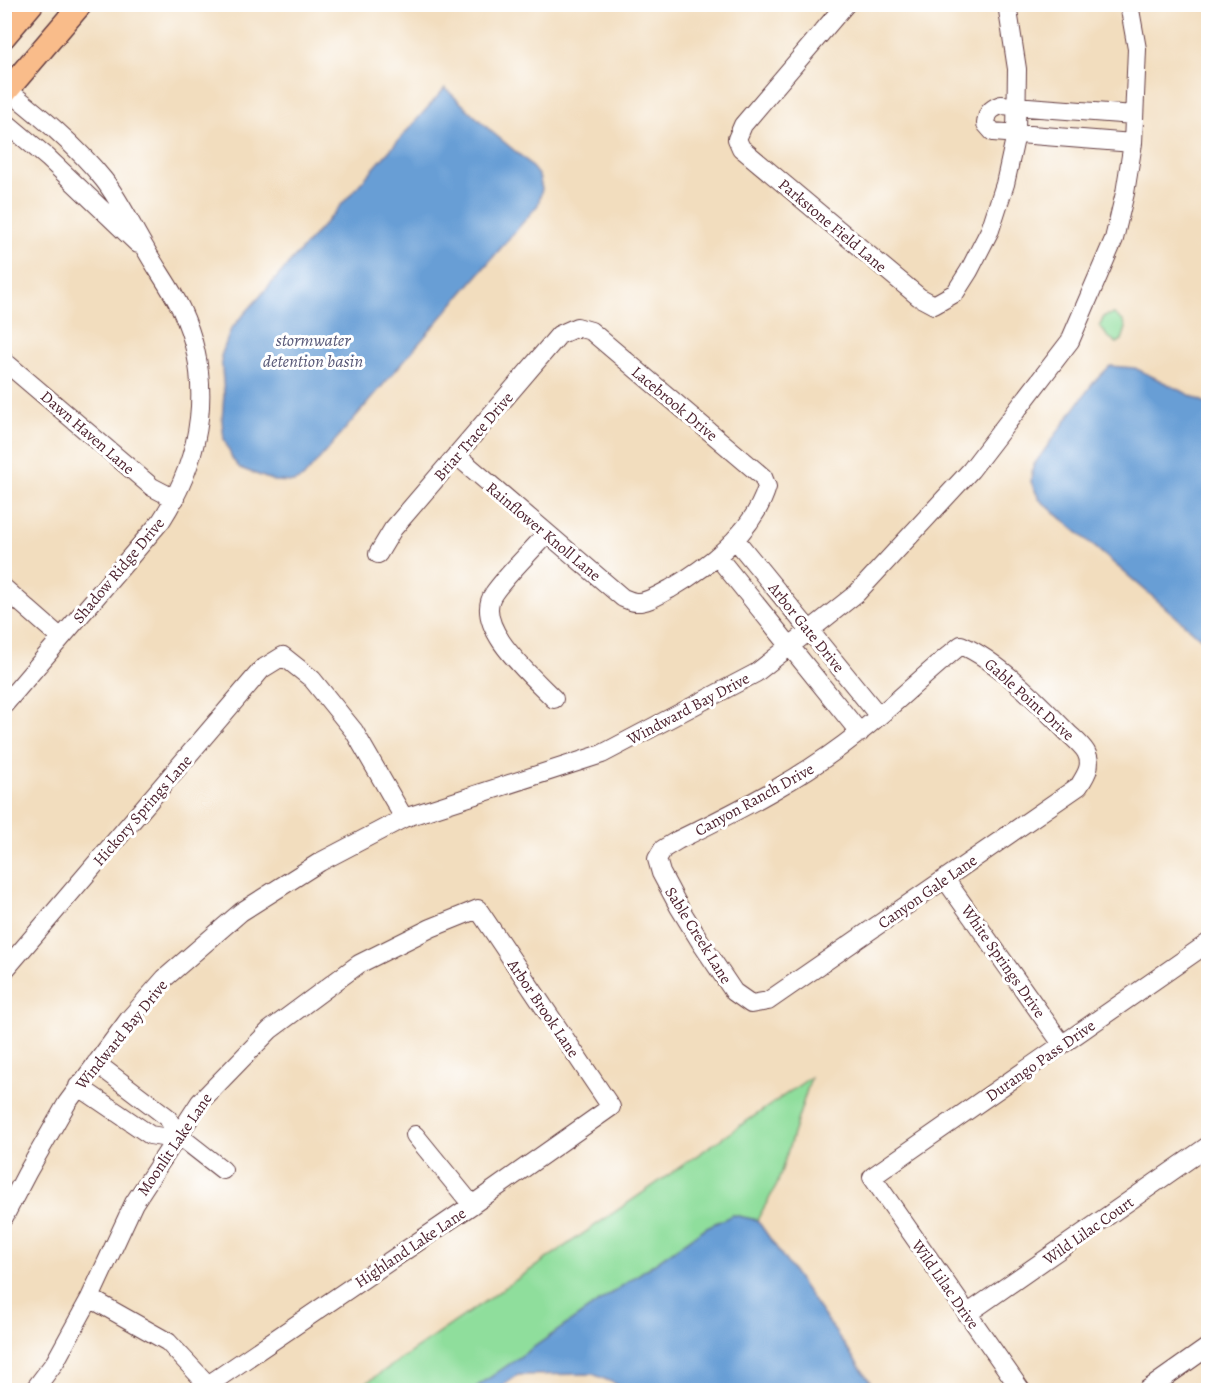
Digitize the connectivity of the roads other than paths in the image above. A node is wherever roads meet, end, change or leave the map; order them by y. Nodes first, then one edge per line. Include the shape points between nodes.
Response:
1 (32, 4) edge
2 (81, 4) edge
3 (846, 4) edge
4 (1007, 4) edge
5 (1129, 4) edge
6 (4, 37) edge
7 (6, 90) edge
8 (1017, 106) junction
9 (1134, 115) junction
10 (4, 121) edge
11 (1016, 134) junction
12 (1133, 143) junction
13 (146, 252) junction
14 (577, 327) joint
15 (4, 361) edge
16 (456, 455) junction
17 (175, 498) junction
18 (547, 533) junction
19 (735, 539) junction
20 (378, 554) dead end
21 (717, 556) junction
22 (4, 588) edge
23 (810, 630) junction
24 (61, 638) junction
25 (961, 645) joint
26 (790, 646) junction
27 (554, 699) dead end
28 (4, 705) edge
29 (879, 716) junction
30 (860, 733) junction
31 (1090, 764) joint
32 (404, 818) junction
33 (657, 859) joint
34 (945, 879) junction
35 (478, 909) joint
36 (1209, 943) edge
37 (4, 971) edge
38 (751, 1004) joint
39 (1062, 1044) junction
40 (96, 1064) junction
41 (78, 1086) junction
42 (611, 1107) joint
43 (177, 1134) junction
44 (415, 1135) dead end
45 (1209, 1146) edge
46 (223, 1170) dead end
47 (872, 1177) joint
48 (472, 1205) junction
49 (6, 1209) edge
50 (90, 1298) junction
51 (967, 1314) junction
52 (1209, 1347) edge
53 (34, 1390) edge
54 (1021, 1390) edge
55 (1147, 1390) edge

1 - 6 main road
2 - 7 main road
3 - 11 street, Parkstone Field Lane via 743,125 737,139 741,148 919,297 934,305 955,293 969,271 990,230
4 - 8 street via 1017,69
5 - 9 street, Windward Bay Drive via 1137,49
7 - 13 street, Shadow Ridge Drive via 99,174 123,207
8 - 9 street
8 - 11 street
8 - 11 street via 992,108 986,124 993,132
9 - 12 street, Windward Bay Drive
10 - 13 street, Shadow Ridge Drive
11 - 12 street
12 - 23 street, Windward Bay Drive via 1114,239 1070,340 971,470 857,593
13 - 17 street, Shadow Ridge Drive via 182,311 198,372 201,405 197,434
14 - 16 street, Briar Trace Drive via 559,335
14 - 19 street, Lacebrook Drive via 600,338 763,477 767,487 763,503
15 - 17 street, Dawn Haven Lane via 152,488
16 - 18 street, Rainflower Knoll Lane
16 - 20 street, Briar Trace Drive via 393,529
17 - 24 street, Shadow Ridge Drive via 152,533
18 - 21 street, Rainflower Knoll Lane via 623,598 635,603 655,597
18 - 27 street via 493,594 489,618 511,655
19 - 21 street
19 - 23 street, Arbor Gate Drive
21 - 26 street, Arbor Gate Drive
22 - 24 street
23 - 26 street, Windward Bay Drive
23 - 29 street, Arbor Gate Drive
24 - 28 street, Shadow Ridge Drive
25 - 29 street, Canyon Ranch Drive
25 - 31 street, Gable Point Drive via 977,651 1048,714 1086,752
26 - 30 street, Arbor Gate Drive
26 - 32 street, Windward Bay Drive via 756,673 602,754
29 - 30 street, Canyon Ranch Drive
30 - 33 street, Canyon Ranch Drive via 779,788 663,849
31 - 34 street, Canyon Gale Lane via 1079,786
32 - 37 street, Hickory Springs Lane via 354,731 312,680 284,656 262,669
32 - 40 street, Windward Bay Drive via 320,862 241,912 165,978
33 - 38 street, Sable Creek Lane via 661,873 703,946 734,992
34 - 38 street, Canyon Gale Lane via 768,1001
34 - 39 street, White Springs Drive
35 - 42 street, Arbor Brook Lane
35 - 43 street, Moonlit Lake Lane via 359,964 270,1030 200,1102
36 - 39 street, Durango Pass Drive
39 - 47 street, Durango Pass Drive
40 - 41 street, Windward Bay Drive
40 - 43 street via 167,1117
41 - 43 street via 150,1135
41 - 49 street, Windward Bay Drive
42 - 48 street, Highland Lake Lane
43 - 46 street
43 - 50 street, Moonlit Lake Lane via 134,1203
44 - 48 street
45 - 51 street, Wild Lilac Court
47 - 51 street, Wild Lilac Drive
48 - 50 street, Highland Lake Lane via 208,1385 168,1342
50 - 53 street, Moonlit Lake Lane via 55,1362
51 - 54 street, Wild Lilac Drive
52 - 55 street

